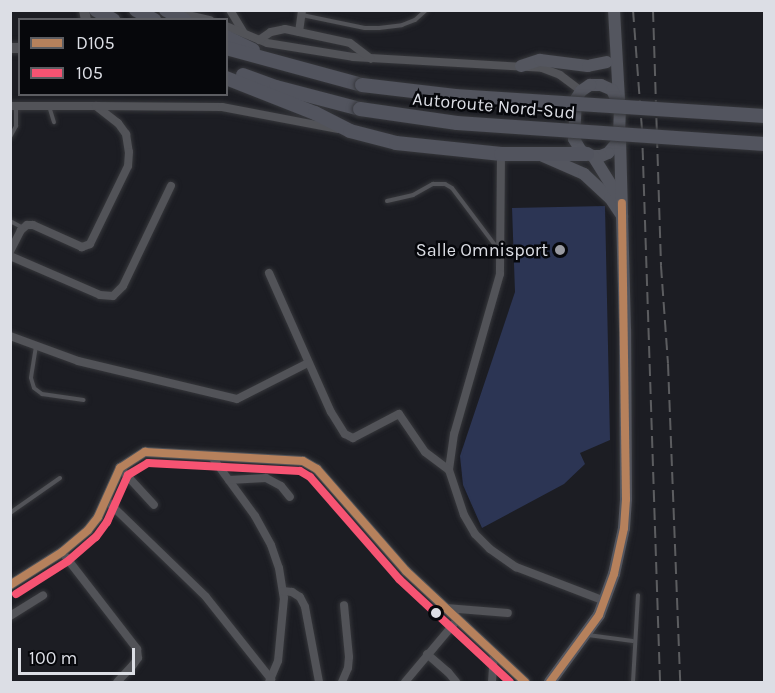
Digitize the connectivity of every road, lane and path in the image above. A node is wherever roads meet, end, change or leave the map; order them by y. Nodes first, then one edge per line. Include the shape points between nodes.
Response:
1 (96, 10) edge
2 (136, 10) edge
3 (230, 10) edge
4 (426, 10) edge
5 (167, 11) edge
6 (201, 13) edge
7 (302, 13) edge
8 (614, 13) edge
9 (110, 18) edge
10 (150, 18) edge
11 (228, 27) edge
12 (299, 32) junction
13 (245, 34) junction
14 (228, 38) edge
15 (259, 40) junction
16 (228, 49) edge
17 (264, 59) junction
18 (371, 59) junction
19 (607, 62) junction
20 (521, 66) junction
21 (228, 70) edge
22 (228, 79) edge
23 (586, 88) junction
24 (619, 100) junction
25 (48, 105) junction
26 (13, 106) edge
27 (96, 106) junction
28 (765, 116) edge
29 (54, 122) dead end
30 (350, 131) junction
31 (620, 132) junction
32 (10, 137) edge
33 (765, 144) edge
34 (501, 154) junction
35 (536, 154) junction
36 (590, 155) junction
37 (171, 186) dead end
38 (387, 201) dead end
39 (622, 203) junction
40 (623, 217) junction
41 (10, 221) edge
42 (23, 228) junction
43 (10, 254) edge
44 (502, 254) junction
45 (269, 273) dead end
46 (10, 336) edge
47 (36, 345) junction
48 (308, 363) junction
49 (84, 400) dead end
50 (212, 457) junction
51 (120, 468) junction
52 (449, 470) junction
53 (60, 478) dead end
54 (229, 480) junction
55 (290, 497) dead end
56 (106, 501) junction
57 (154, 505) dead end
58 (10, 513) edge
59 (62, 552) junction
60 (10, 585) edge
61 (282, 591) junction
62 (43, 595) dead end
63 (638, 595) dead end
64 (605, 601) junction
65 (344, 605) dead end
66 (444, 608) junction
67 (508, 613) dead end
68 (10, 616) edge
69 (457, 620) junction
70 (587, 635) junction
71 (633, 641) junction
72 (428, 654) junction
73 (496, 658) junction
74 (567, 659) junction
75 (270, 681) edge
76 (117, 682) edge
77 (319, 682) edge
78 (342, 682) edge
79 (405, 682) edge
80 (456, 682) edge
81 (492, 682) edge
82 (511, 682) edge
83 (525, 682) edge
84 (541, 682) edge
85 (550, 682) edge
86 (633, 682) edge

1 - 9 highway
2 - 10 highway
3 - 13 street
4 - 7 lane via 402,26 372,28
5 - 6 street
7 - 12 street
8 - 19 main road
8 - 24 main road
11 - 13 street
12 - 15 street via 278,29
12 - 18 street via 350,43
13 - 15 street
14 - 17 highway
15 - 18 street
16 - 17 highway, Autoroute Nord-Sud
17 - 28 highway, Autoroute Nord-Sud, bridge via 362,85 455,96
18 - 20 street
19 - 20 main road via 588,66 540,60
19 - 23 main road
20 - 23 street via 547,69
21 - 33 highway, Autoroute Nord-Sud, bridge via 360,109 457,123
22 - 30 highway
23 - 24 main road via 607,87
23 - 36 main road via 574,104 573,132 577,146
24 - 31 main road
25 - 26 street
25 - 27 street
25 - 29 lane
26 - 32 lane via 16,126
27 - 30 street via 222,107
27 - 42 street via 126,134 129,152 128,166 97,234 82,247 33,225
30 - 34 highway via 419,147
31 - 36 main road via 608,153
31 - 39 main road
34 - 35 highway
34 - 44 street
35 - 36 highway
35 - 40 main road via 584,174 610,198
36 - 39 main road via 609,178
37 - 43 street via 123,286 113,296 100,295
38 - 44 lane via 413,195 433,184 446,184
39 - 40 main road
40 - 64 main road via 626,499 620,549
41 - 42 lane
42 - 43 street
44 - 52 street via 496,293 454,434
45 - 48 street
46 - 47 street
47 - 48 street via 78,361 237,399
47 - 49 lane via 31,378 34,388 42,394
48 - 52 street via 345,434 353,438 399,414 425,452
50 - 51 main road via 145,452
50 - 54 street
50 - 66 main road via 287,459 303,461 317,469 373,536
51 - 56 main road
51 - 57 street
52 - 64 street via 464,515 490,549 516,567
53 - 58 lane
54 - 55 street via 266,478 281,486
54 - 61 street via 271,545
56 - 59 main road via 88,530
56 - 75 street via 206,597
59 - 60 main road
59 - 76 street via 137,649 138,658
61 - 75 street via 278,661
61 - 77 street via 300,597 305,607
62 - 68 street
63 - 71 lane
64 - 70 main road
65 - 78 street via 350,657
66 - 67 street
66 - 69 main road
69 - 72 street
69 - 73 main road
70 - 71 lane
70 - 74 main road
71 - 86 lane
72 - 79 street
72 - 80 street
73 - 81 street
73 - 82 main road
73 - 83 main road
74 - 84 main road
74 - 85 main road

